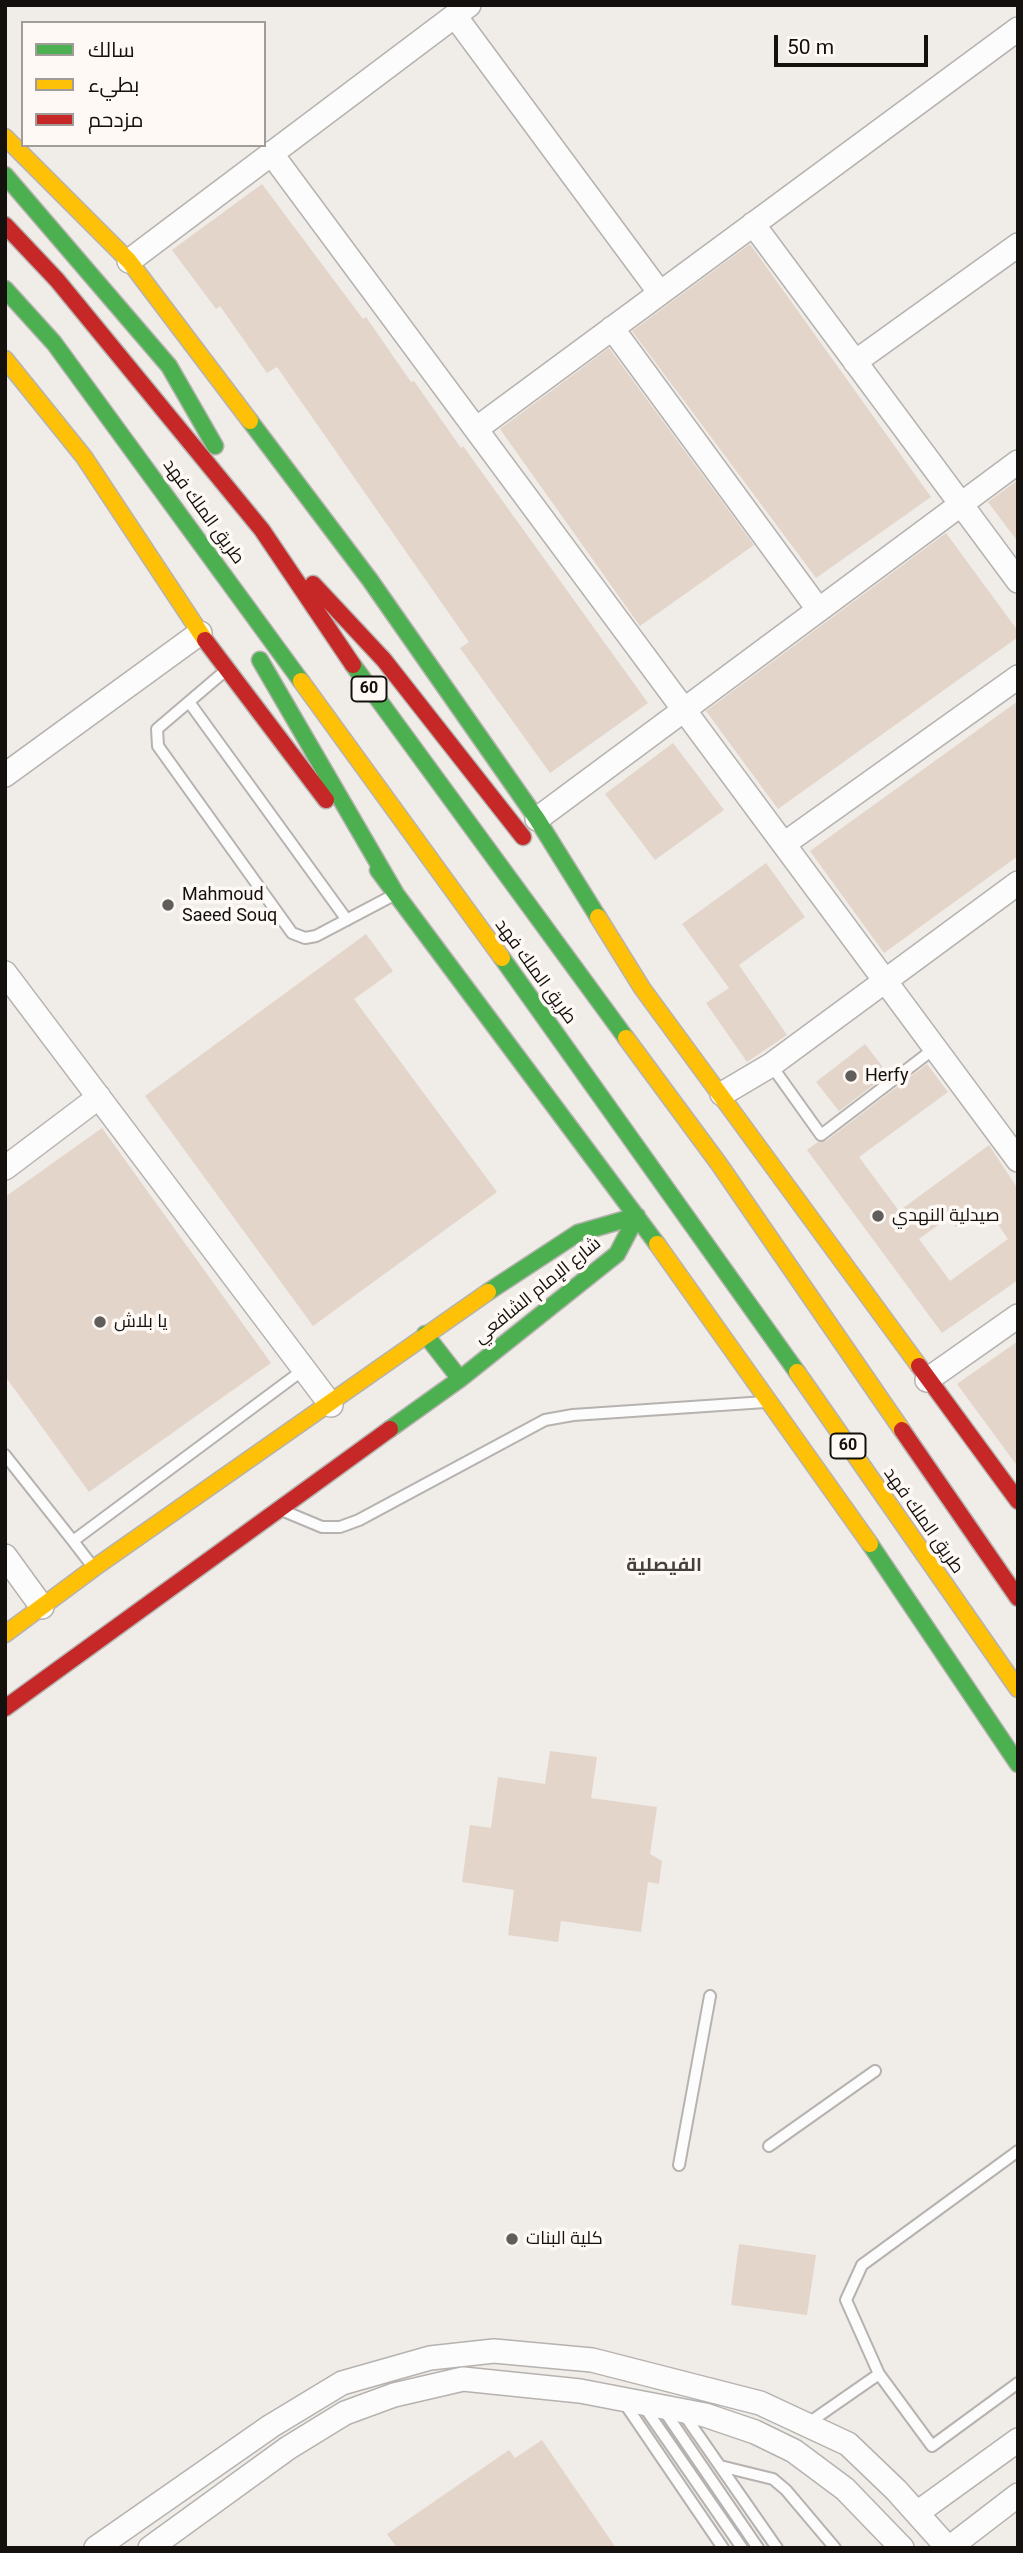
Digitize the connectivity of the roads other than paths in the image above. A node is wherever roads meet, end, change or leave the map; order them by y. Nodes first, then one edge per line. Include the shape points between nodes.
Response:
1 (462, 11) edge
2 (1018, 29) edge
3 (5, 137) edge
4 (271, 153) junction
5 (5, 175) edge
6 (753, 224) junction
7 (5, 225) edge
8 (1018, 245) edge
9 (129, 261) junction
10 (5, 289) edge
11 (660, 293) junction
12 (612, 328) junction
13 (5, 359) edge
14 (855, 362) junction
15 (476, 429) junction
16 (139, 457) junction
17 (1018, 462) edge
18 (961, 504) junction
19 (262, 530) junction
20 (1018, 581) edge
21 (818, 609) junction
22 (200, 633) junction
23 (228, 669) junction
24 (1018, 677) edge
25 (189, 702) junction
26 (683, 709) junction
27 (5, 775) edge
28 (537, 819) junction
29 (784, 844) junction
30 (530, 846) dead end
31 (548, 868) dead end
32 (1018, 883) edge
33 (396, 894) junction
34 (347, 920) junction
35 (5, 972) edge
36 (885, 981) junction
37 (642, 988) junction
38 (935, 1048) junction
39 (771, 1065) junction
40 (722, 1094) junction
41 (99, 1097) junction
42 (1018, 1160) edge
43 (5, 1168) edge
44 (637, 1216) junction
45 (1018, 1316) edge
46 (425, 1334) junction
47 (303, 1370) junction
48 (460, 1378) junction
49 (927, 1380) junction
50 (771, 1402) junction
51 (331, 1405) junction
52 (5, 1455) edge
53 (1017, 1499) edge
54 (277, 1508) junction
55 (73, 1541) junction
56 (5, 1556) edge
57 (94, 1568) junction
58 (1018, 1598) edge
59 (43, 1607) junction
60 (932, 1632) junction
61 (5, 1634) edge
62 (1018, 1689) edge
63 (5, 1708) edge
64 (1018, 1743) edge
65 (1018, 1764) edge
66 (710, 1996) dead end
67 (875, 2071) dead end
68 (769, 2146) dead end
69 (1018, 2151) edge
70 (679, 2165) dead end
71 (621, 2367) junction
72 (879, 2374) junction
73 (1018, 2383) edge
74 (644, 2403) junction
75 (807, 2424) junction
76 (271, 2426) junction
77 (1018, 2440) edge
78 (288, 2448) junction
79 (720, 2466) junction
80 (1018, 2495) edge
81 (917, 2513) junction
82 (900, 2547) edge
83 (96, 2548) edge
84 (150, 2548) edge
85 (723, 2548) edge
86 (742, 2548) edge
87 (758, 2548) edge
88 (777, 2548) edge
89 (835, 2548) edge
90 (948, 2548) edge

1 - 4 street
1 - 11 street
2 - 6 street
3 - 9 main road
4 - 9 street
4 - 15 street
5 - 19 main road via 169,366
6 - 11 street
6 - 14 street
7 - 19 main road, طريق الملك فهد / 60 via 57,280
8 - 14 street
9 - 28 main road via 370,580
10 - 16 main road, طريق الملك فهد / 60 via 54,343
11 - 12 street
12 - 15 street
12 - 21 street
13 - 22 main road via 84,457
14 - 18 street
15 - 26 street
16 - 33 main road
16 - 62 main road, طريق الملك فهد / 60 via 678,1202
17 - 18 street
18 - 20 street
18 - 21 street
19 - 30 main road via 384,660
19 - 58 main road, طريق الملك فهد / 60 via 368,687 719,1164
21 - 26 street
22 - 23 main road
22 - 27 street
23 - 25 lane
23 - 33 main road
24 - 29 street
25 - 34 lane
25 - 34 lane via 157,729 158,747 276,911 292,933 304,938
26 - 28 street
26 - 29 street
28 - 37 main road
29 - 36 street
31 - 37 main road
32 - 36 street
33 - 34 lane
33 - 44 main road
35 - 41 street
36 - 38 street
36 - 39 street
37 - 40 main road
38 - 39 lane via 821,1135
38 - 42 street
39 - 40 street
40 - 49 main road
41 - 43 street
41 - 47 street
44 - 46 main road, شارع الإمام الشافعي via 578,1233
44 - 48 main road, شارع الإمام الشافعي via 617,1254
44 - 50 main road
45 - 49 street
46 - 48 main road
46 - 51 main road, شارع الإمام الشافعي
47 - 51 street
47 - 55 lane
48 - 54 main road, شارع الإمام الشافعي
49 - 53 main road
50 - 54 lane via 545,1420 340,1527 322,1527
50 - 60 main road
51 - 57 main road, شارع الإمام الشافعي
52 - 55 lane
54 - 63 main road, شارع الإمام الشافعي
55 - 57 lane
56 - 59 street
57 - 59 main road, شارع الإمام الشافعي
59 - 61 main road, شارع الإمام الشافعي
60 - 64 main road
60 - 65 main road
66 - 70 lane
67 - 68 lane
69 - 72 lane via 862,2265 846,2300
71 - 74 street
71 - 75 street via 760,2403
71 - 76 street via 494,2351 430,2358 342,2384
72 - 73 lane via 932,2446
72 - 75 lane
74 - 78 street via 463,2379 394,2395 345,2413
74 - 79 lane
74 - 82 street via 743,2428 794,2451 845,2489
74 - 85 lane
74 - 86 lane
74 - 87 lane
75 - 81 street via 848,2444
76 - 78 street
76 - 83 street
77 - 81 street
78 - 84 street
79 - 88 lane
79 - 89 lane via 773,2479
80 - 90 street
81 - 90 street

